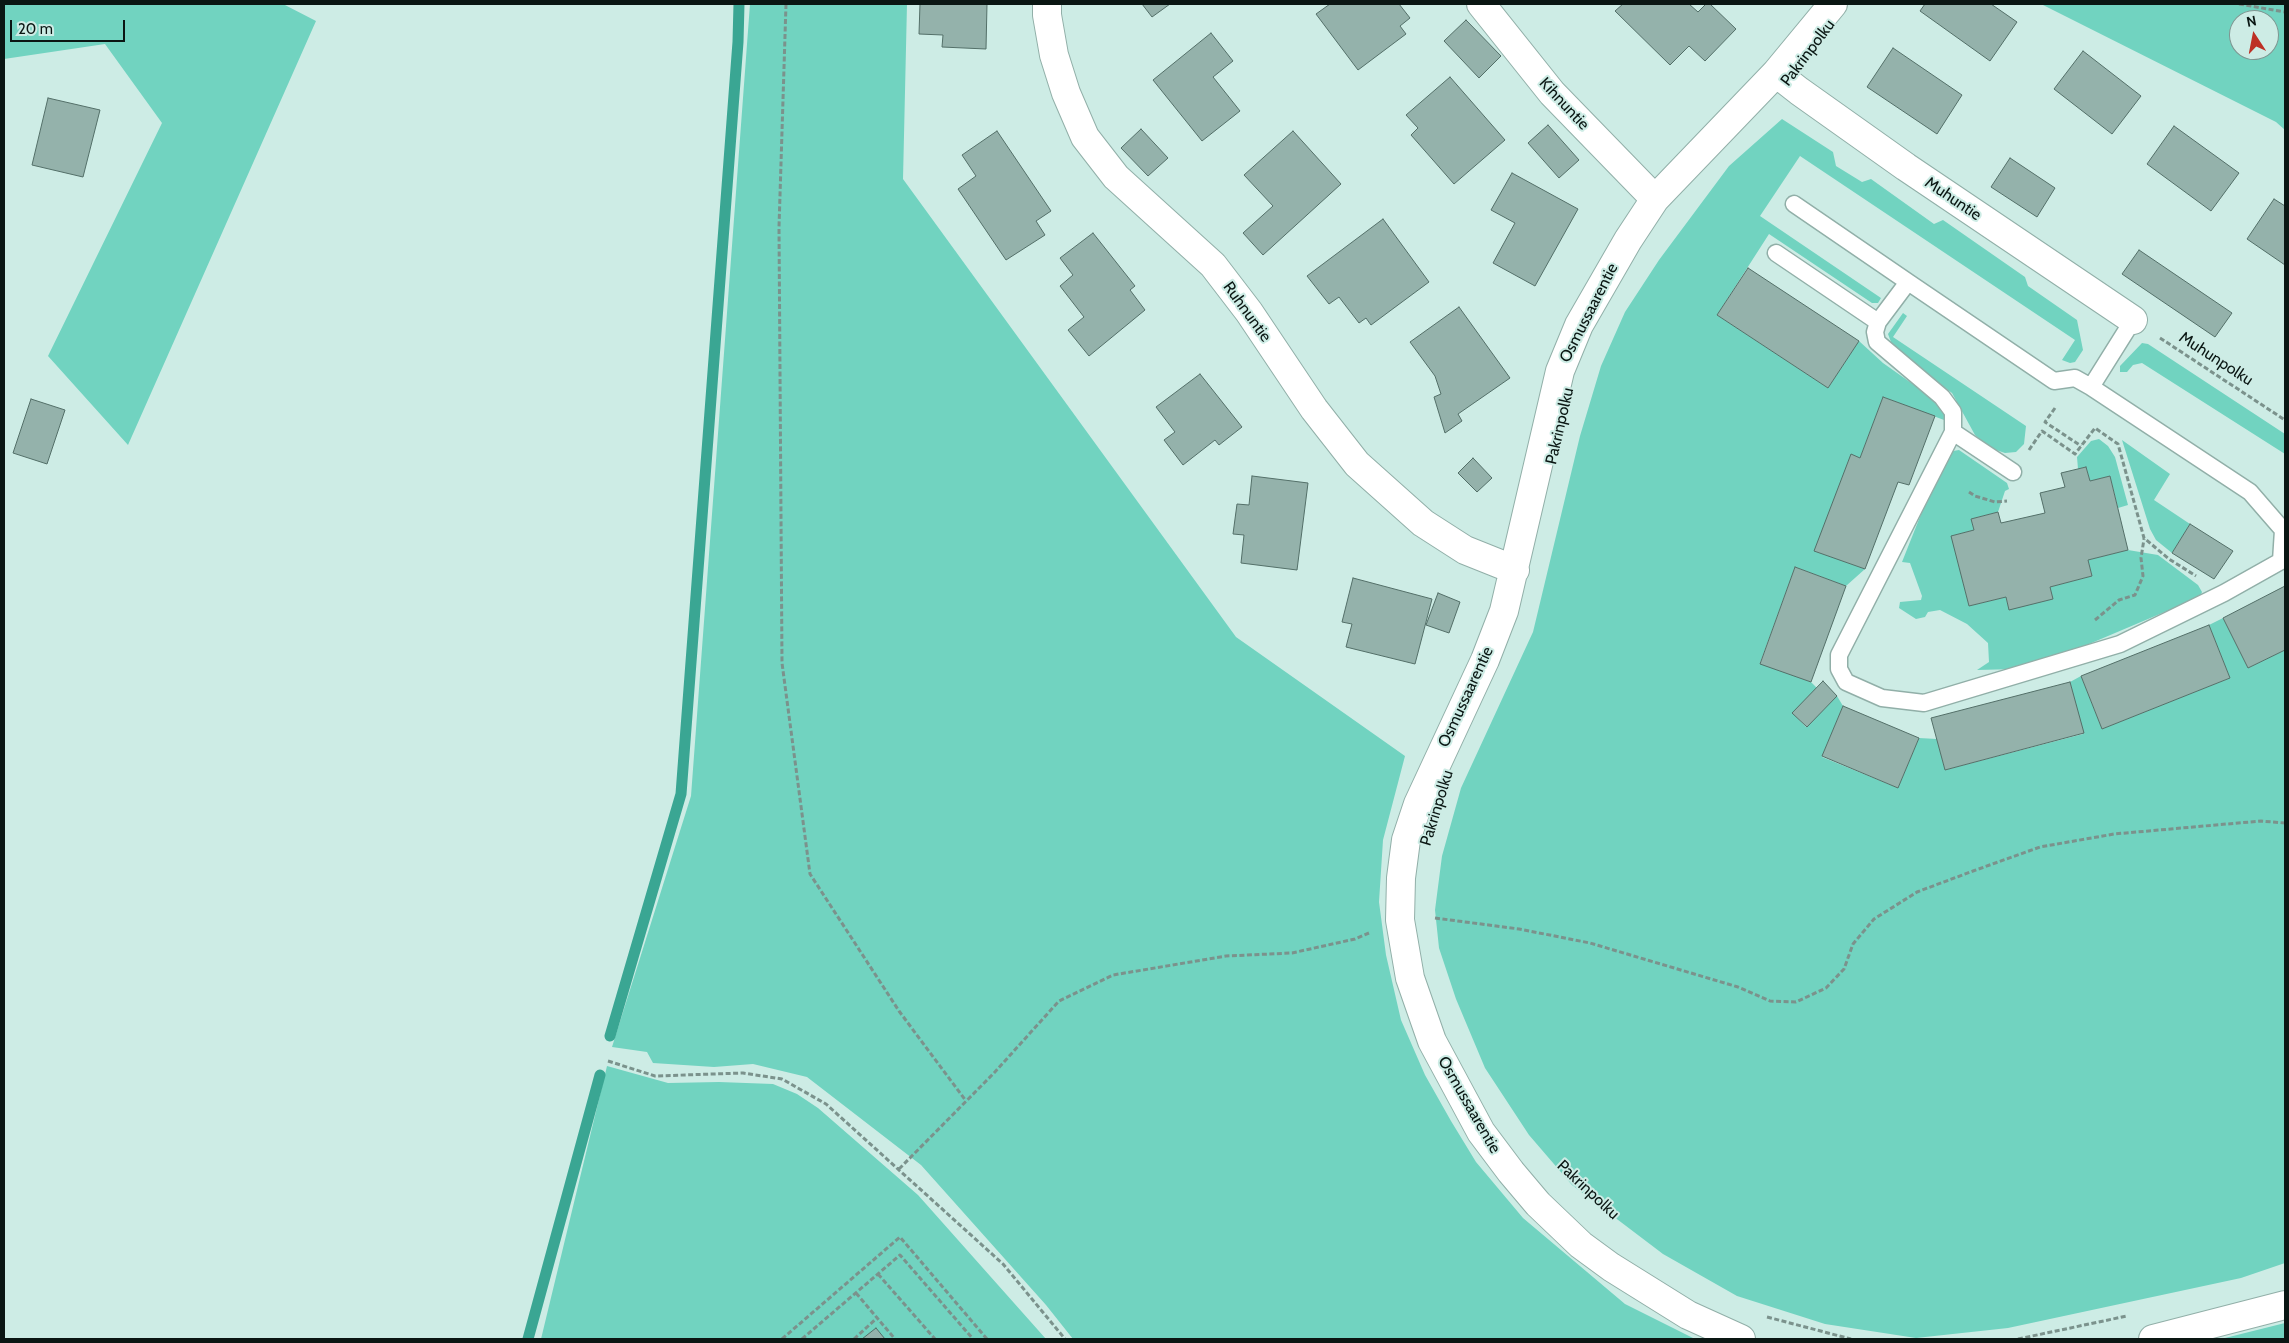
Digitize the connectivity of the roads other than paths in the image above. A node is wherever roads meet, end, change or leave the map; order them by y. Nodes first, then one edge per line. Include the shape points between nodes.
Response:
1 (1047, 4) edge
2 (1481, 4) edge
3 (1834, 4) edge
4 (1776, 73) junction
5 (1655, 199) junction
6 (1794, 204) dead end
7 (1776, 253) dead end
8 (1908, 282) junction
9 (2133, 320) joint
10 (1878, 322) junction
11 (2091, 387) junction
12 (1953, 432) junction
13 (2013, 472) dead end
14 (1515, 570) junction
15 (2285, 1305) edge
16 (1741, 1339) edge
17 (2153, 1339) edge

1 - 14 street, Ruhnuntie via 1054,55 1066,93 1085,137 1116,177 1212,265 1357,464 1423,523 1465,550
2 - 5 street, Kihnuntie via 1552,93
3 - 4 street, Osmussaarentie
4 - 5 street, Osmussaarentie
4 - 9 street, Muhuntie via 1906,167
5 - 14 street, Osmussaarentie via 1579,325 1560,371
6 - 8 lane
7 - 10 lane
8 - 10 lane
8 - 11 lane via 2054,380 2075,378
9 - 11 lane
10 - 12 lane via 1877,342 1942,397 1953,412
11 - 12 lane via 2250,492 2283,530 2281,560 2224,593 2120,644 1924,703 1882,698 1846,682 1839,669 1839,655
12 - 13 lane
14 - 16 street, Osmussaarentie via 1504,611 1485,660 1446,740 1406,840 1400,920 1410,978 1432,1042 1481,1132 1538,1204 1610,1267 1688,1315
15 - 17 street

